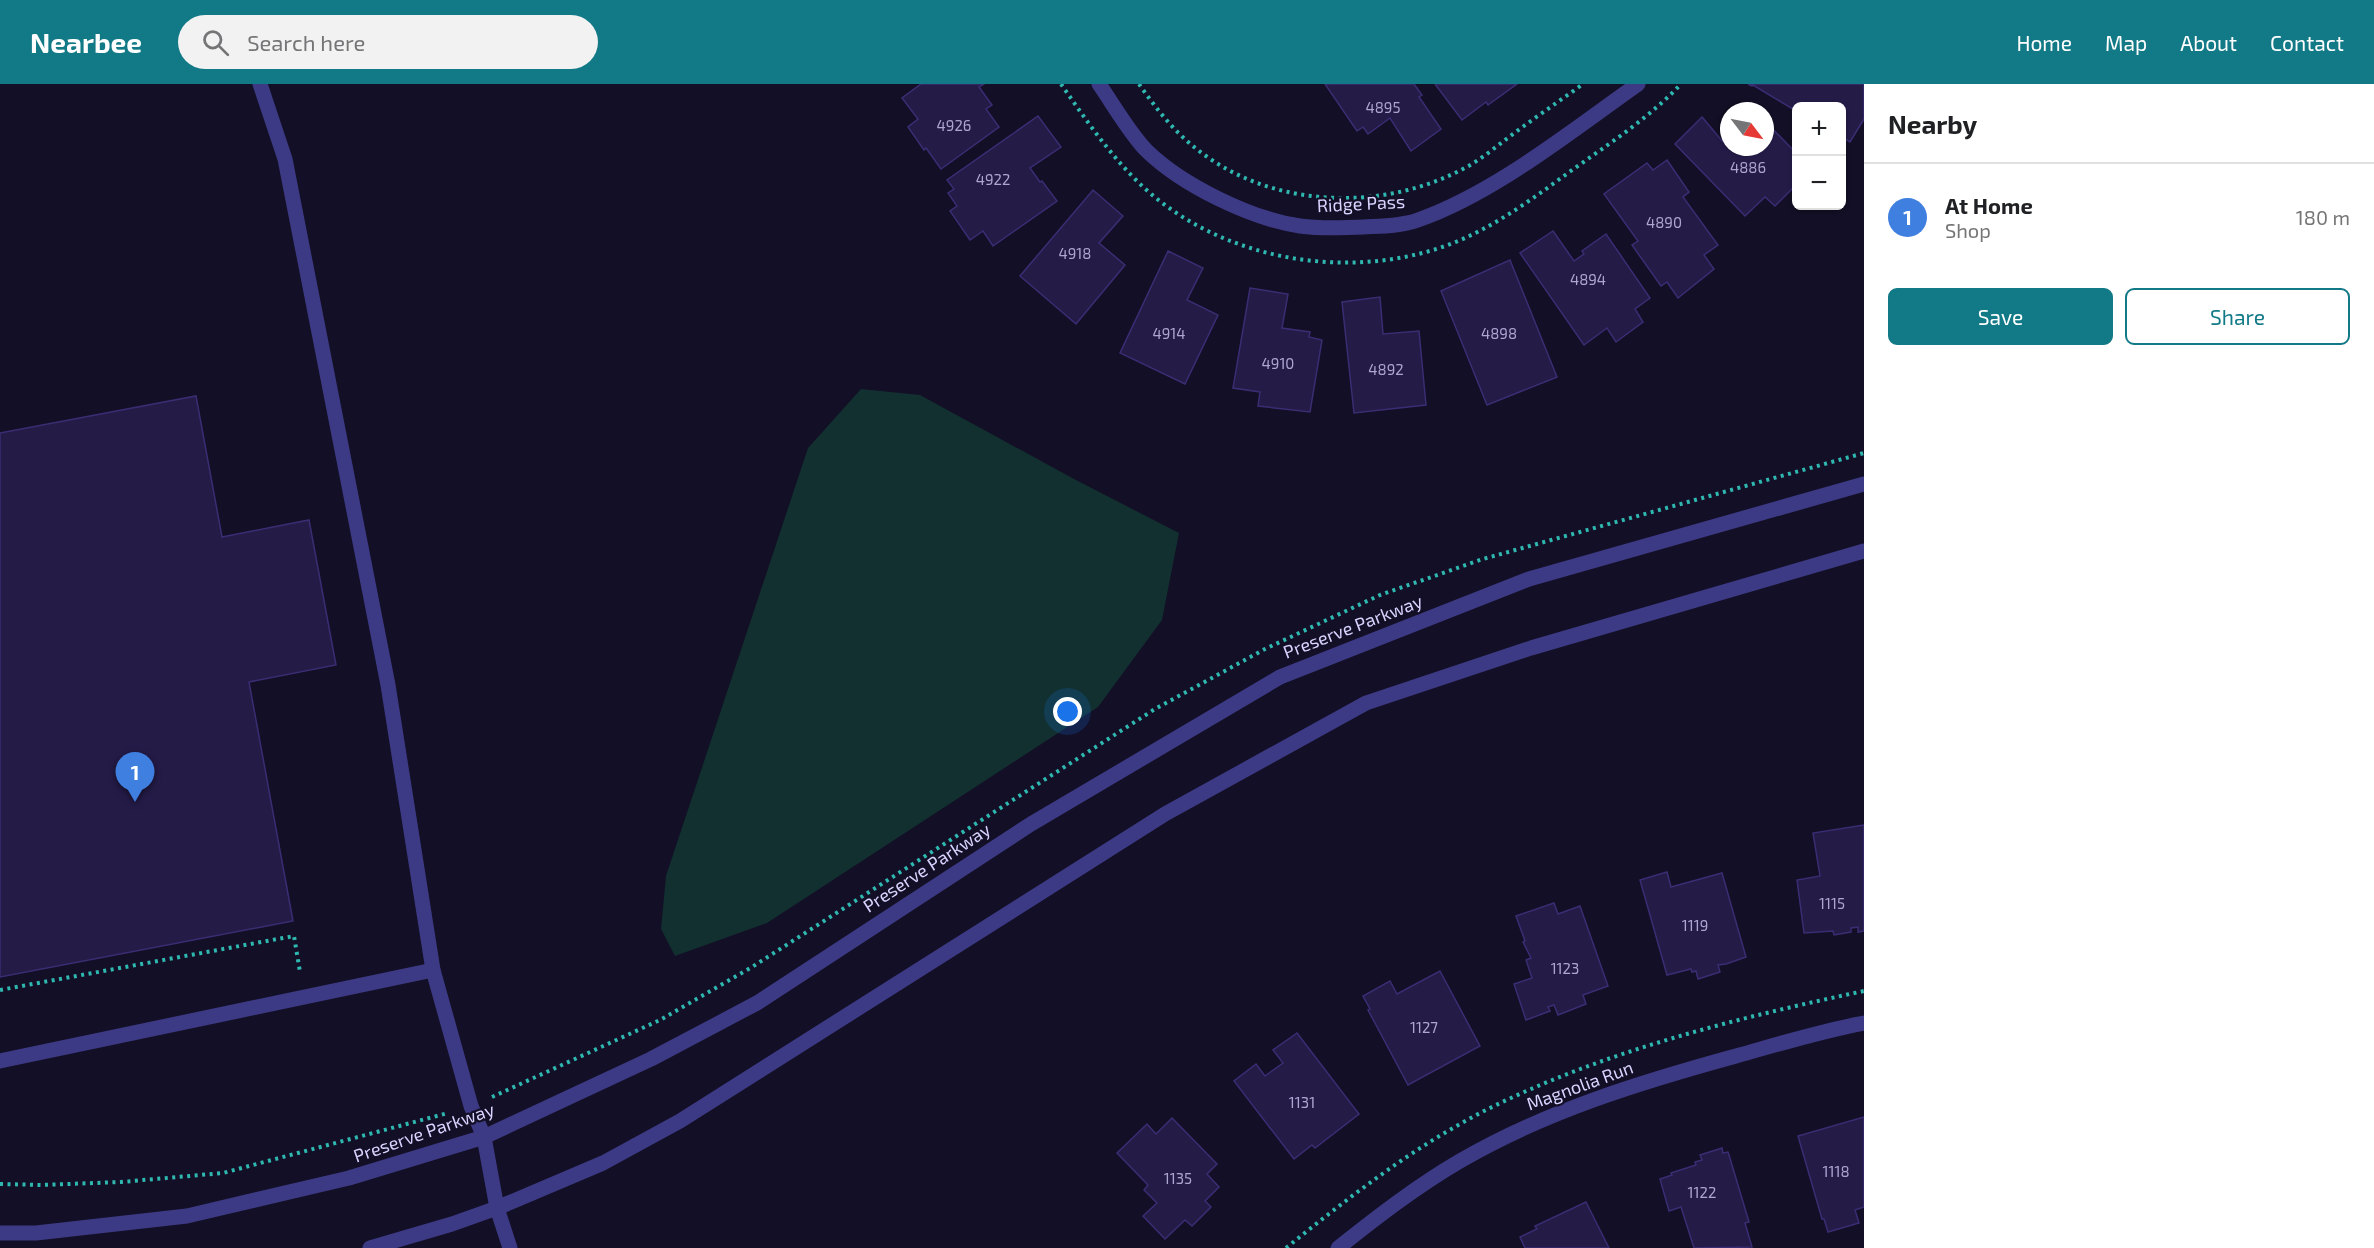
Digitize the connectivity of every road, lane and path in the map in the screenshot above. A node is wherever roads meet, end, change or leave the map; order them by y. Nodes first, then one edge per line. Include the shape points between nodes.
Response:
1 (260, 84) edge
2 (1060, 84) edge
3 (1099, 84) edge
4 (1139, 84) edge
5 (1583, 84) edge
6 (1638, 84) edge
7 (1682, 84) edge
8 (1864, 453) edge
9 (1864, 484) edge
10 (1864, 551) edge
11 (433, 970) junction
12 (0, 990) edge
13 (304, 997) junction
14 (1864, 1023) edge
15 (0, 1061) edge
16 (471, 1106) junction
17 (484, 1137) junction
18 (0, 1184) edge
19 (497, 1208) junction
20 (0, 1233) edge
21 (370, 1248) edge
22 (510, 1248) edge
23 (1338, 1248) edge

1 - 11 street via 285,159 382,651
2 - 7 path via 1114,157 1173,210 1224,238 1266,252 1303,260 1348,263 1428,252 1488,227 1642,120
3 - 6 street, Ridge Pass via 1146,150 1210,195 1252,213 1300,226 1345,228 1416,221 1451,206 1488,187
4 - 5 path via 1185,140 1210,159 1265,186 1339,199 1389,194 1428,184 1472,164
8 - 16 path via 1483,559 1380,595 1265,649 1155,709 752,967 670,1014
9 - 17 street, Preserve Parkway via 1529,579 1280,677 1030,824 757,1004 651,1059
10 - 19 street via 1531,648 1366,703 1165,814 680,1121 603,1163
11 - 13 street
11 - 16 street
12 - 13 path via 294,936
13 - 15 street
14 - 23 street, Magnolia Run via 1696,1067 1594,1099 1520,1130 1460,1161 1404,1197
16 - 17 street
16 - 18 path via 223,1173 121,1182
17 - 19 street
17 - 20 street, Preserve Parkway via 349,1178 187,1216 36,1233
19 - 21 street
19 - 22 street

